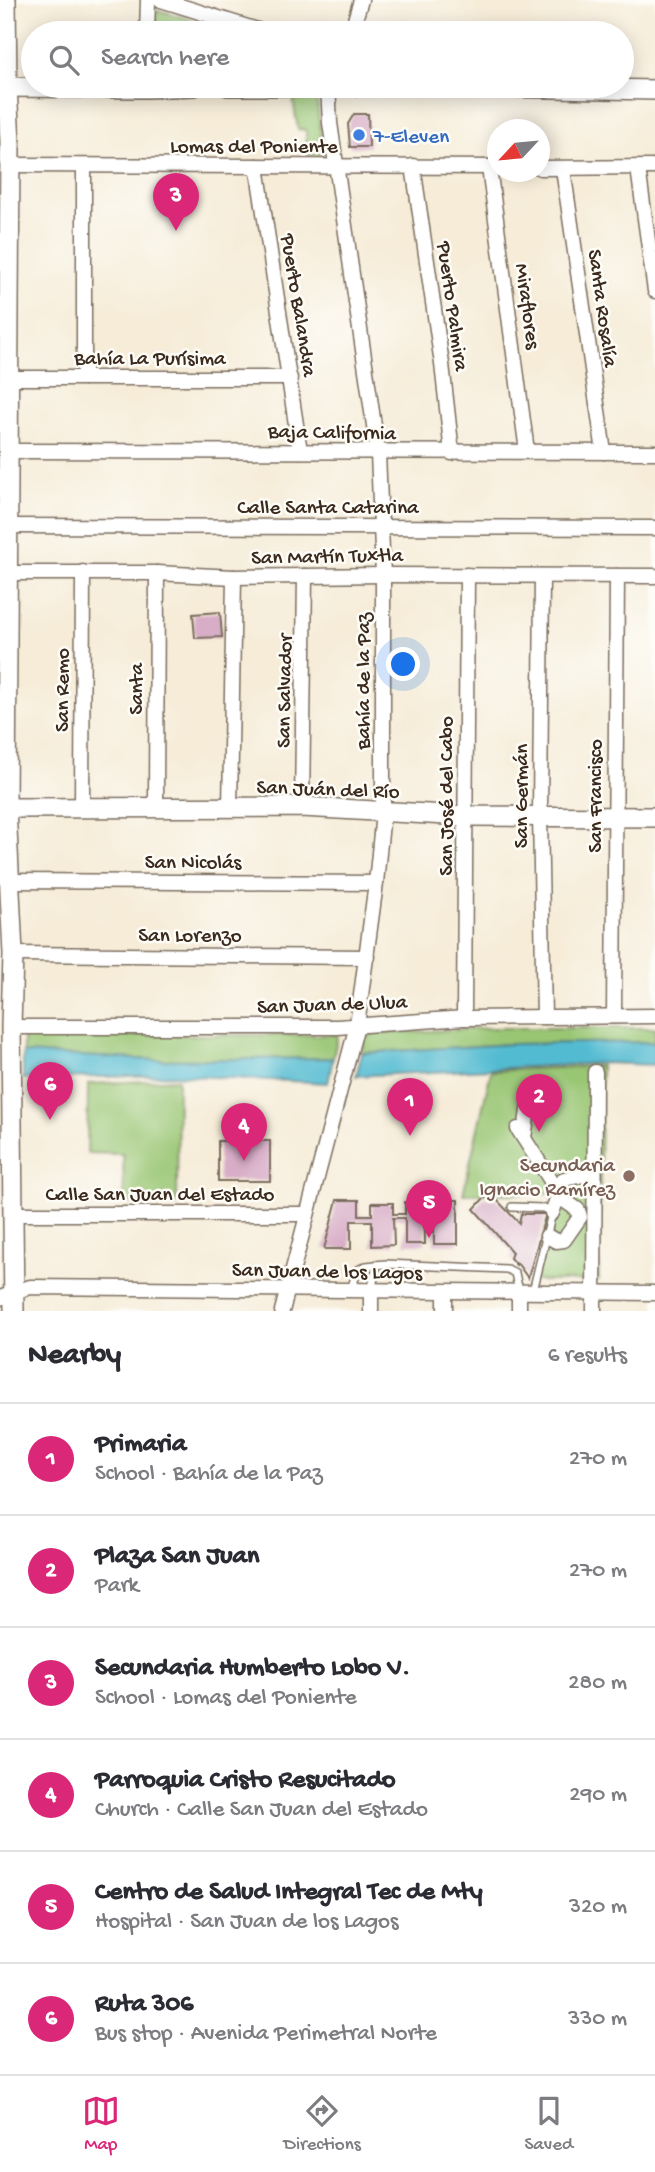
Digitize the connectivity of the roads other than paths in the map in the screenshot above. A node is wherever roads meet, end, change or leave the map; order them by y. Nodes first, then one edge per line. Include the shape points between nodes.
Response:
1 (6, 0) edge
2 (148, 0) edge
3 (162, 0) edge
4 (361, 0) edge
5 (147, 21) edge
6 (229, 21) edge
7 (355, 21) edge
8 (3, 33) edge
9 (3, 87) edge
10 (21, 87) edge
11 (634, 90) edge
12 (655, 90) edge
13 (328, 98) edge
14 (5, 141) edge
15 (10, 165) junction
16 (257, 166) junction
17 (336, 166) junction
18 (413, 166) junction
19 (85, 167) junction
20 (487, 167) edge
21 (655, 167) edge
22 (550, 168) edge
23 (638, 168) junction
24 (563, 169) junction
25 (495, 182) edge
26 (4, 214) edge
27 (5, 288) edge
28 (655, 291) edge
29 (6, 368) edge
30 (84, 378) junction
31 (290, 378) junction
32 (9, 451) junction
33 (300, 451) junction
34 (527, 451) junction
35 (604, 452) junction
36 (655, 452) edge
37 (377, 453) junction
38 (452, 453) junction
39 (4, 526) edge
40 (381, 527) junction
41 (655, 528) edge
42 (83, 572) junction
43 (3, 573) edge
44 (157, 573) junction
45 (383, 575) junction
46 (467, 575) junction
47 (306, 576) junction
48 (542, 576) junction
49 (617, 576) junction
50 (655, 576) edge
51 (234, 577) junction
52 (156, 806) junction
53 (230, 807) junction
54 (302, 807) junction
55 (3, 808) edge
56 (82, 808) junction
57 (383, 813) junction
58 (466, 816) junction
59 (540, 816) junction
60 (614, 816) junction
61 (655, 817) edge
62 (10, 881) junction
63 (376, 883) junction
64 (13, 954) junction
65 (367, 957) junction
66 (614, 1016) junction
67 (655, 1016) edge
68 (544, 1017) junction
69 (464, 1018) junction
70 (357, 1025) junction
71 (11, 1027) junction
72 (595, 1072) dead end
73 (530, 1097) dead end
74 (594, 1173) junction
75 (559, 1193) junction
76 (512, 1207) dead end
77 (552, 1213) junction
78 (13, 1214) junction
79 (307, 1214) junction
80 (547, 1236) junction
81 (377, 1265) junction
82 (287, 1291) junction
83 (350, 1292) junction
84 (371, 1292) junction
85 (445, 1292) junction
86 (526, 1292) junction
87 (594, 1293) junction
88 (655, 1293) edge
89 (9, 1301) edge
90 (282, 1311) edge
91 (371, 1311) edge
92 (445, 1311) edge
93 (519, 1311) edge
94 (594, 1311) edge

1 - 8 street
2 - 5 street
3 - 6 street
4 - 7 street
8 - 9 street
9 - 10 street
9 - 14 street
11 - 12 street
13 - 17 street, Bahía de la Paz
14 - 15 street
15 - 19 street, Lomas del Poniente
15 - 26 street
16 - 17 street, Lomas del Poniente
16 - 19 street, Lomas del Poniente
16 - 31 street, Puerto Balandra
17 - 18 street, Lomas del Poniente
17 - 37 street, Bahía de la Paz
18 - 20 street, Lomas del Poniente
18 - 38 street, Puerto Palmira
19 - 30 street
21 - 23 street
22 - 24 street
23 - 24 street
23 - 28 street
24 - 35 street, Santa Rosalía
25 - 34 street, Miraflores
26 - 27 street
27 - 29 street
29 - 30 street, Bahía La Purísima
29 - 32 street
30 - 31 street, Bahía La Purísima
31 - 33 street, Puerto Balandra
32 - 33 street, Baja California
32 - 39 street
33 - 37 street, Baja California
34 - 35 street, Baja California
34 - 38 street, Baja California
35 - 36 street, Baja California
37 - 38 street, Baja California
37 - 40 street, Bahía de la Paz
39 - 40 street, Calle Santa Catarina
39 - 43 street
40 - 41 street, Calle Santa Catarina
40 - 45 street, Bahía de la Paz
42 - 43 street, San Martín Tuxtla
42 - 44 street, San Martín Tuxtla
42 - 56 street, San Remo
43 - 55 street
44 - 51 street, San Martín Tuxtla
44 - 52 street, Santa
45 - 46 street, San Martín Tuxtla
45 - 47 street, San Martín Tuxtla
45 - 57 street, Bahía de la Paz
46 - 48 street, San Martín Tuxtla
46 - 58 street, San José del Cabo
47 - 51 street, San Martín Tuxtla
47 - 54 street, San Salvador
48 - 49 street, San Martín Tuxtla
48 - 59 street, San Germán
49 - 50 street, San Martín Tuxtla
49 - 60 street, San Francisco
51 - 53 street
52 - 53 street, San Juán del Río
52 - 56 street, San Juán del Río
53 - 54 street, San Juán del Río
54 - 57 street, San Juán del Río
55 - 56 street, San Juán del Río
55 - 62 street
57 - 58 street, San Juán del Río
57 - 63 street, Bahía de la Paz
58 - 59 street, San Juán del Río
58 - 69 street, San José del Cabo
59 - 60 street, San Juán del Río
59 - 68 street, San Germán
60 - 61 street, San Juán del Río
60 - 66 street, San Francisco
62 - 63 street, San Nicolás
62 - 64 street
63 - 65 street, Bahía de la Paz
64 - 65 street, San Lorenzo
64 - 71 street
65 - 70 street, Bahía de la Paz
66 - 67 street, San Juan de Ulua
66 - 68 street, San Juan de Ulua
68 - 69 street, San Juan de Ulua
69 - 70 street, San Juan de Ulua
70 - 71 street, San Juan de Ulua
70 - 79 street, Bahía de la Paz
71 - 78 street
72 - 74 street
73 - 75 street via 521,1133
74 - 75 street via 564,1179
74 - 87 street
75 - 77 street
75 - 80 street via 580,1217 564,1240
76 - 77 lane via 543,1208
77 - 80 lane
78 - 79 street, Calle San Juan del Estado
78 - 89 street
79 - 82 street, Bahía de la Paz
80 - 86 lane
81 - 83 lane via 358,1270
81 - 84 lane
81 - 86 lane via 507,1269 515,1273
82 - 83 street, San Juan de los Lagos
82 - 89 street, San Juan de los Lagos via 30,1287
82 - 90 street, Bahía de la Paz
83 - 84 street, San Juan de los Lagos
84 - 85 street, San Juan de los Lagos
84 - 91 street
85 - 86 street, San Juan de los Lagos
85 - 92 street
86 - 87 street, San Juan de los Lagos
86 - 93 street
87 - 88 street, San Juan de los Lagos
87 - 94 street

